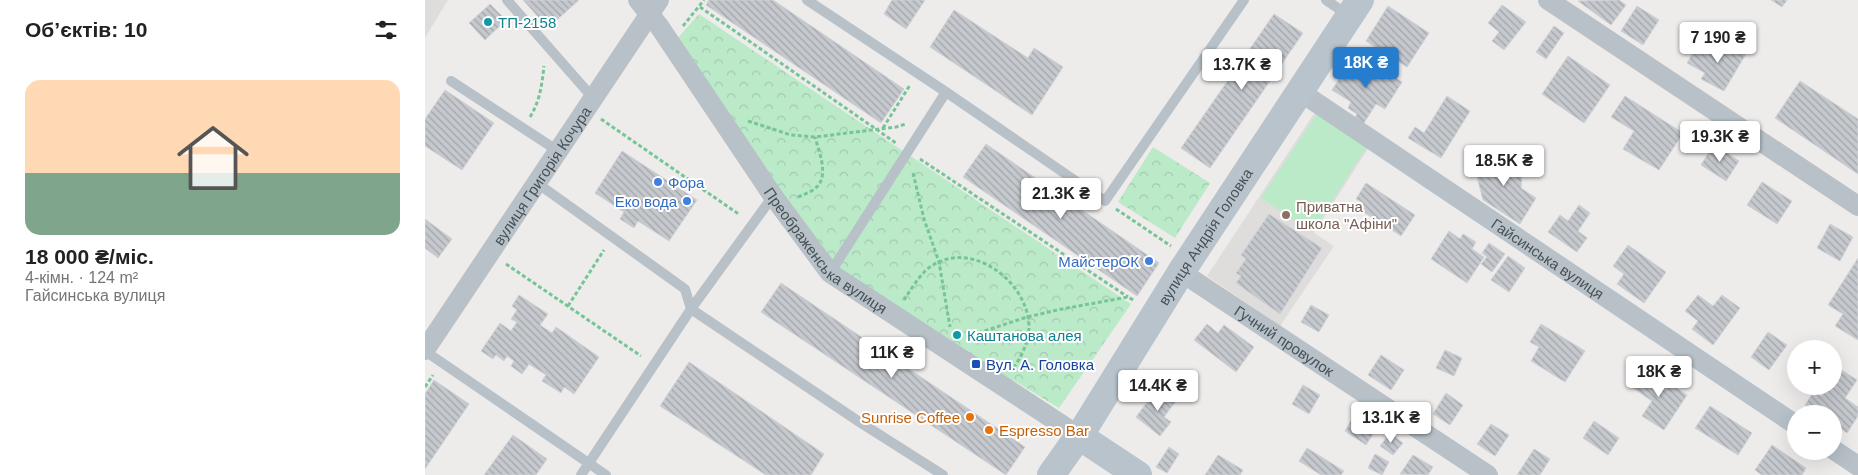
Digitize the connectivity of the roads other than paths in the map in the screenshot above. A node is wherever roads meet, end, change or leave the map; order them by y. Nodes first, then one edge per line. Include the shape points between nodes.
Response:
1 (507, 0) edge
2 (807, 0) edge
3 (1244, 0) edge
4 (1326, 0) edge
5 (1548, 0) edge
6 (649, 4) edge
7 (1354, 8) edge
8 (451, 81) dead end
9 (1299, 91) junction
10 (946, 92) junction
11 (593, 98) junction
12 (558, 151) junction
13 (537, 183) junction
14 (773, 196) junction
15 (1858, 206) edge
16 (1179, 261) junction
17 (830, 273) junction
18 (691, 309) junction
19 (425, 350) edge
20 (1787, 419) edge
21 (1079, 436) junction
22 (1842, 455) edge
23 (589, 464) junction
24 (1858, 466) edge
25 (581, 475) edge
26 (606, 475) edge
27 (943, 475) edge
28 (1051, 475) edge
29 (1138, 475) edge
30 (1487, 475) edge

1 - 11 lane
2 - 10 lane
3 - 10 lane via 1105,201
4 - 7 lane
5 - 15 street
6 - 11 street, вулиця Григорія Кочура
6 - 14 street, Преображенська вулиця
7 - 9 main road, вулиця Андрія Головка
8 - 12 lane
9 - 16 main road, вулиця Андрія Головка
9 - 20 street, Гайсинська вулиця
10 - 17 lane
11 - 12 street, вулиця Григорія Кочура
12 - 13 street, вулиця Григорія Кочура
13 - 18 lane via 685,289
13 - 19 street, вулиця Григорія Кочура
14 - 17 street, Преображенська вулиця
14 - 18 lane
16 - 21 main road, вулиця Андрія Головка
16 - 30 street, Гучний провулок
17 - 21 street, Преображенська вулиця
18 - 23 lane
18 - 27 lane
19 - 23 lane
21 - 28 main road, вулиця Андрія Головка
21 - 29 main road
22 - 24 street
23 - 25 lane
23 - 26 lane

